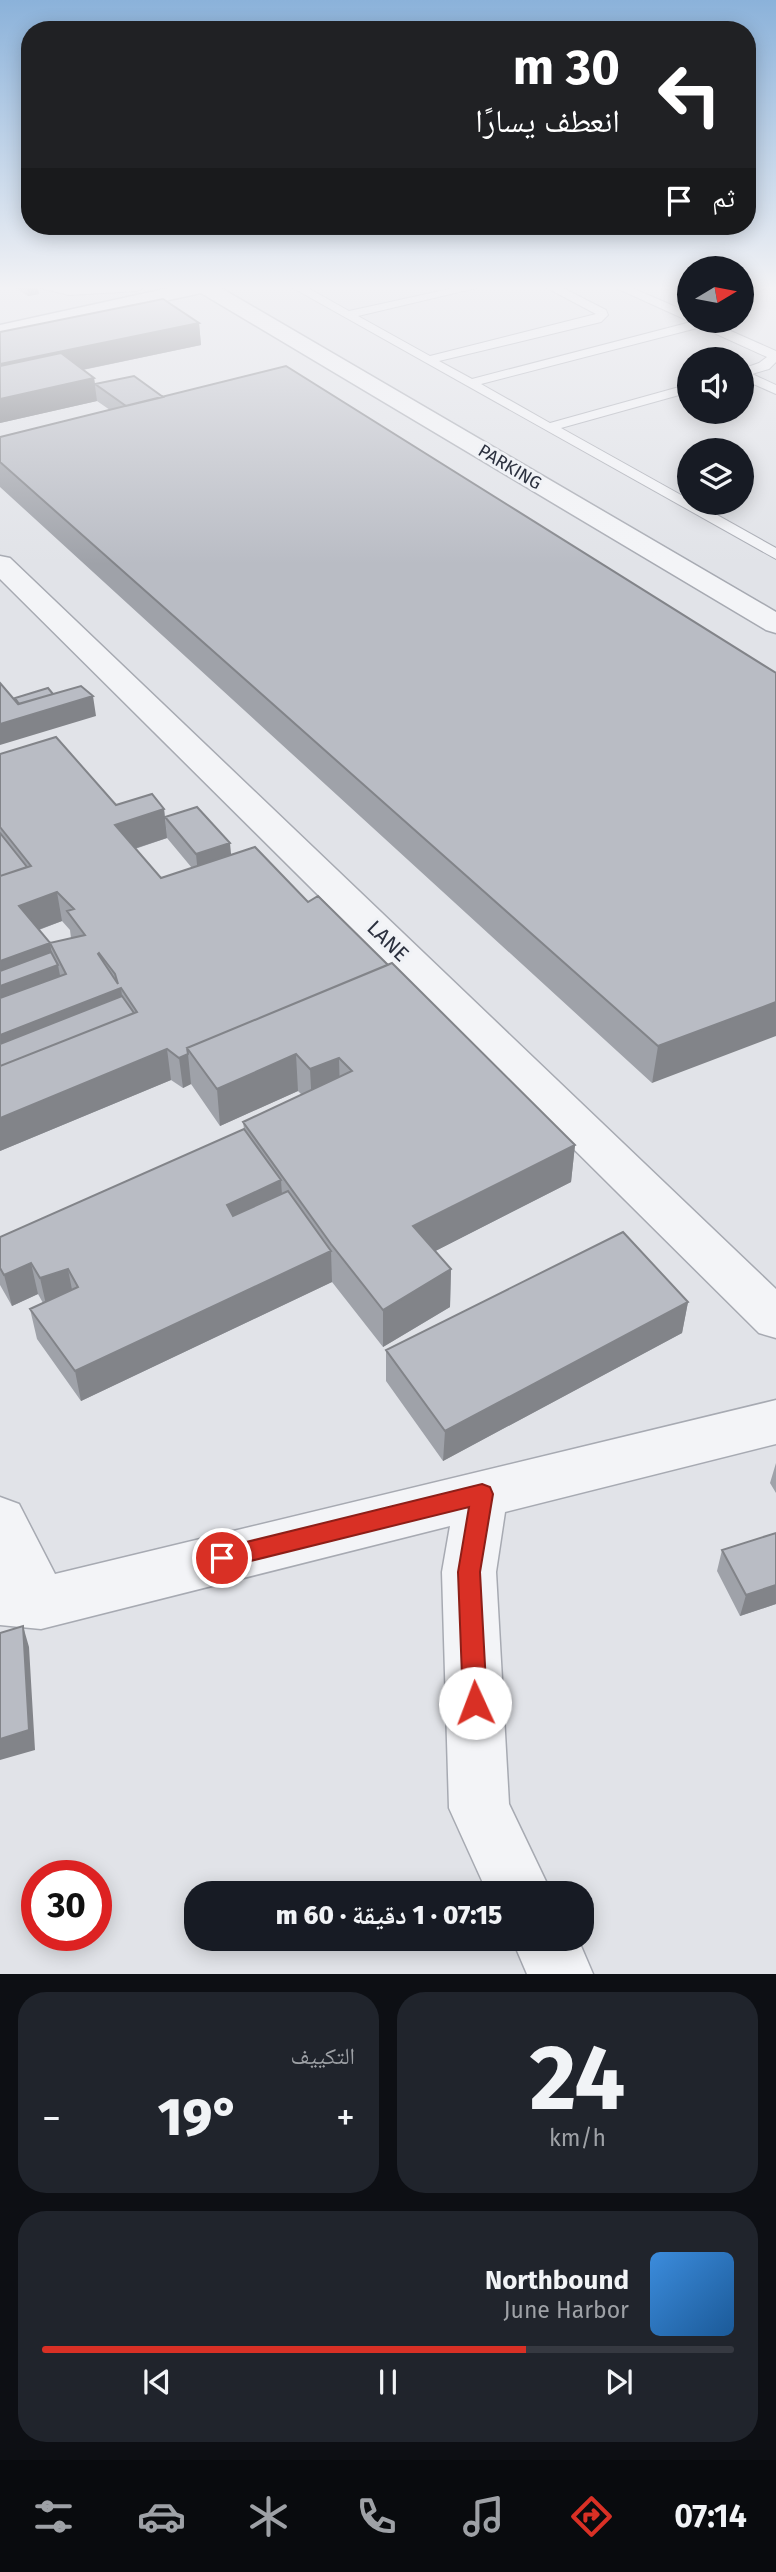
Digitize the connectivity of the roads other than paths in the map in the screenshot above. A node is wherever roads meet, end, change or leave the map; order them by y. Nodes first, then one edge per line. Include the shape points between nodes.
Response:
1 (363, 380) edge
2 (466, 380) edge
3 (481, 380) edge
4 (756, 380) edge
5 (471, 383) junction
6 (776, 390) edge
7 (677, 392) edge
8 (550, 428) junction
9 (776, 554) edge
10 (0, 564) edge
11 (776, 624) edge
12 (776, 1319) edge
13 (776, 1422) edge
14 (482, 1494) junction
15 (0, 1521) edge
16 (20, 1601) edge
17 (516, 1881) edge
18 (550, 1951) edge
19 (561, 1973) edge

1 - 11 street, PARKING
2 - 5 lane
3 - 5 lane
4 - 6 lane
5 - 8 lane
7 - 8 lane
8 - 9 lane
10 - 12 street, LANE
13 - 14 street
14 - 16 street
14 - 17 street via 469,1572 479,1808
15 - 16 street
18 - 19 street

